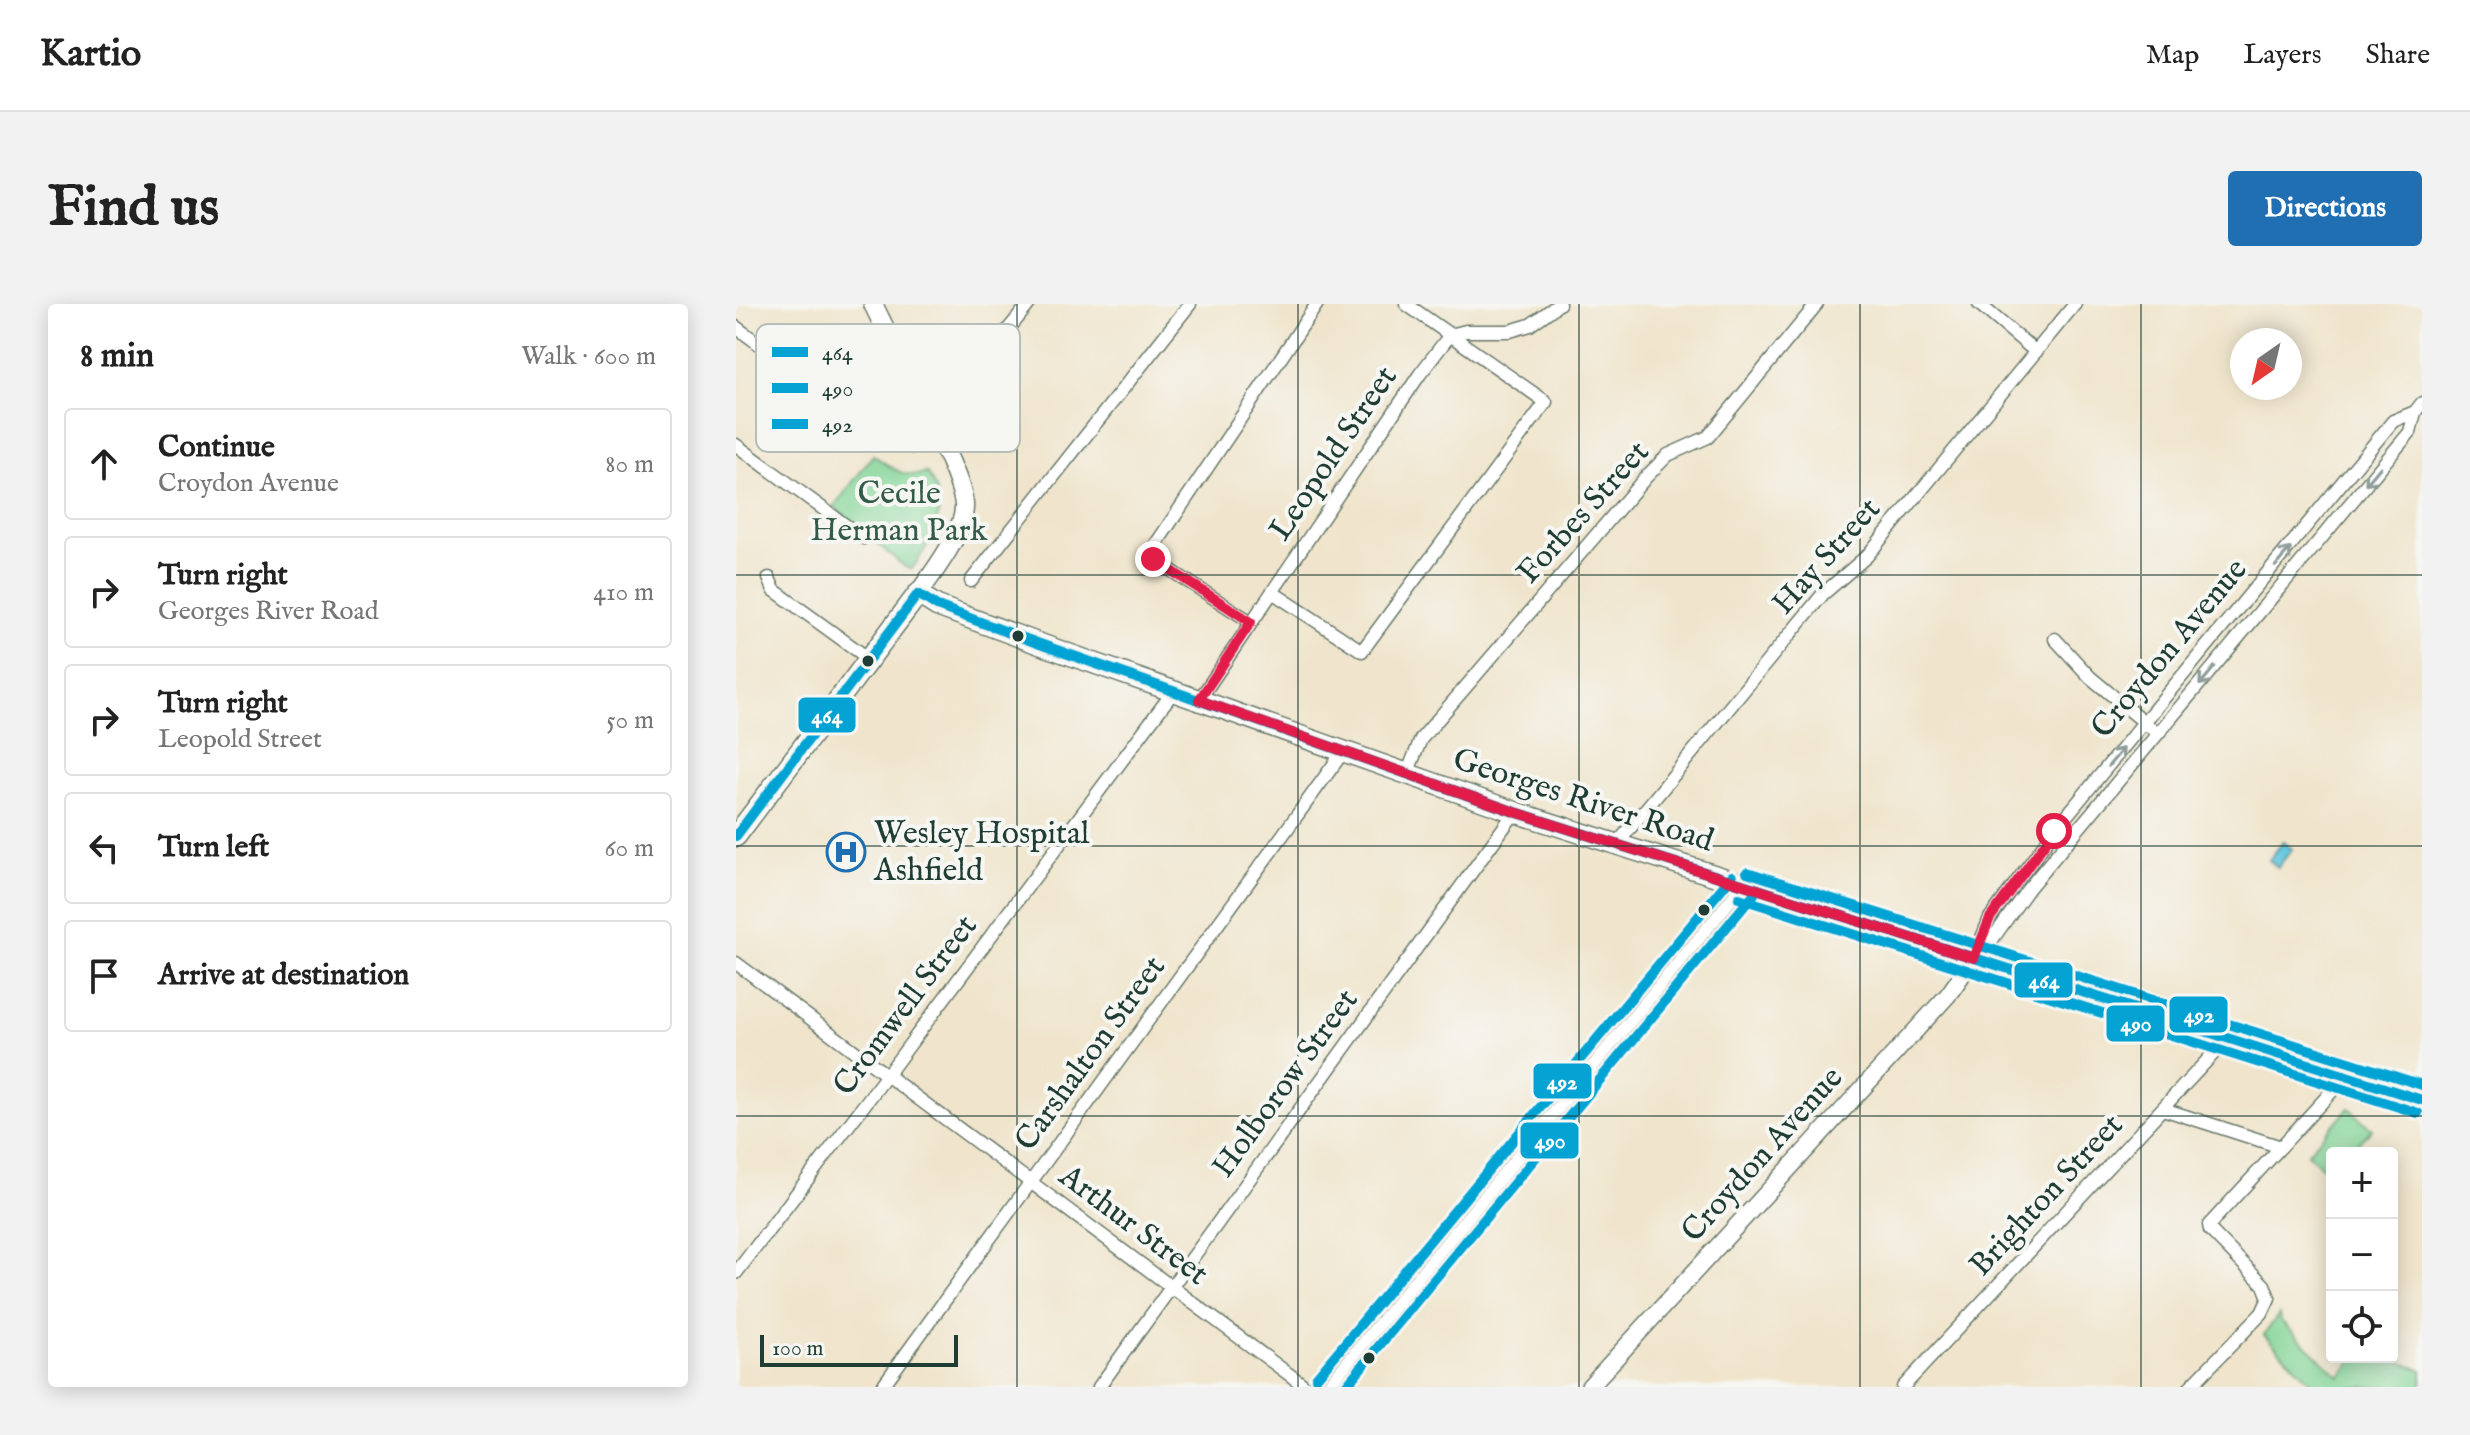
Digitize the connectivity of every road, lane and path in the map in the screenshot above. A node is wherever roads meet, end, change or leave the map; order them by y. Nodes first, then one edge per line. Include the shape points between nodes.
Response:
1 (873, 304) edge
2 (1029, 304) edge
3 (1190, 304) edge
4 (1317, 304) edge
5 (1406, 304) edge
6 (1559, 304) edge
7 (1817, 304) edge
8 (1979, 304) edge
9 (2075, 304) edge
10 (883, 324) edge
11 (1014, 324) edge
12 (736, 327) edge
13 (1450, 335) junction
14 (756, 342) edge
15 (2036, 352) junction
16 (2418, 408) edge
17 (736, 445) edge
18 (945, 452) edge
19 (2302, 534) junction
20 (863, 538) dead end
21 (2315, 545) junction
22 (769, 578) dead end
23 (971, 581) dead end
24 (1272, 592) junction
25 (918, 594) junction
26 (1251, 622) junction
27 (2055, 639) dead end
28 (869, 659) junction
29 (1173, 692) junction
30 (1199, 700) junction
31 (2145, 723) junction
32 (2158, 734) junction
33 (1343, 752) junction
34 (1407, 774) junction
35 (1515, 812) junction
36 (736, 836) edge
37 (1617, 844) junction
38 (1743, 885) junction
39 (1974, 958) junction
40 (736, 963) edge
41 (2225, 1037) junction
42 (2340, 1074) junction
43 (887, 1075) junction
44 (2422, 1100) edge
45 (2163, 1109) junction
46 (2281, 1147) junction
47 (1031, 1182) junction
48 (736, 1273) edge
49 (1172, 1287) junction
50 (882, 1387) edge
51 (1099, 1387) edge
52 (1306, 1387) edge
53 (1327, 1387) edge
54 (1589, 1387) edge
55 (1903, 1387) edge
56 (2190, 1387) edge

1 - 10 main road
2 - 11 street
3 - 23 street
4 - 26 street via 1150,553
5 - 13 street
6 - 13 street via 1530,325 1510,331
7 - 34 street, Forbes Street via 1708,437 1668,455 1628,496 1421,739
8 - 15 street
9 - 15 street, Hay Street
12 - 14 street
13 - 24 street, Leopold Street
13 - 24 street via 1546,402 1362,651
15 - 37 street, Hay Street via 1867,556 1823,594
16 - 19 street, Croydon Avenue via 2393,421
16 -> 21 street, Croydon Avenue via 2410,432
17 - 20 street
18 - 25 main road via 964,507 952,541
19 - 21 street
31 -> 19 street, Croydon Avenue
21 -> 32 street, Croydon Avenue
22 - 28 street via 774,590
24 - 26 street, Leopold Street
25 - 28 main road
25 - 29 main road, Georges River Road via 937,606
26 - 30 street, Leopold Street
27 - 31 street
28 - 36 main road
29 - 30 main road, Georges River Road
29 - 43 street, Cromwell Street
30 - 33 main road, Georges River Road
31 - 32 street
39 -> 31 street, Croydon Avenue via 1990,918 2054,831
32 - 39 street, Croydon Avenue
33 - 34 main road, Georges River Road
33 - 47 street, Carshalton Street
34 - 35 main road, Georges River Road
35 - 37 main road, Georges River Road
35 - 49 street, Holborow Street
37 - 38 main road, Georges River Road
38 - 39 main road, Georges River Road
38 - 53 street
39 - 41 main road, Georges River Road
39 - 54 street, Croydon Avenue via 1948,995
40 - 43 street, Arthur Street
41 - 42 main road, Georges River Road
41 - 45 street, Brighton Street
42 - 44 main road, Georges River Road
42 - 46 street via 2334,1089
43 - 47 street, Arthur Street
43 - 48 street, Cromwell Street
45 - 46 street
45 - 55 street, Brighton Street
46 - 56 street via 2209,1225 2264,1285 2268,1305
47 - 49 street, Arthur Street
47 - 50 street, Carshalton Street
49 - 51 street, Holborow Street
49 - 52 street, Arthur Street

